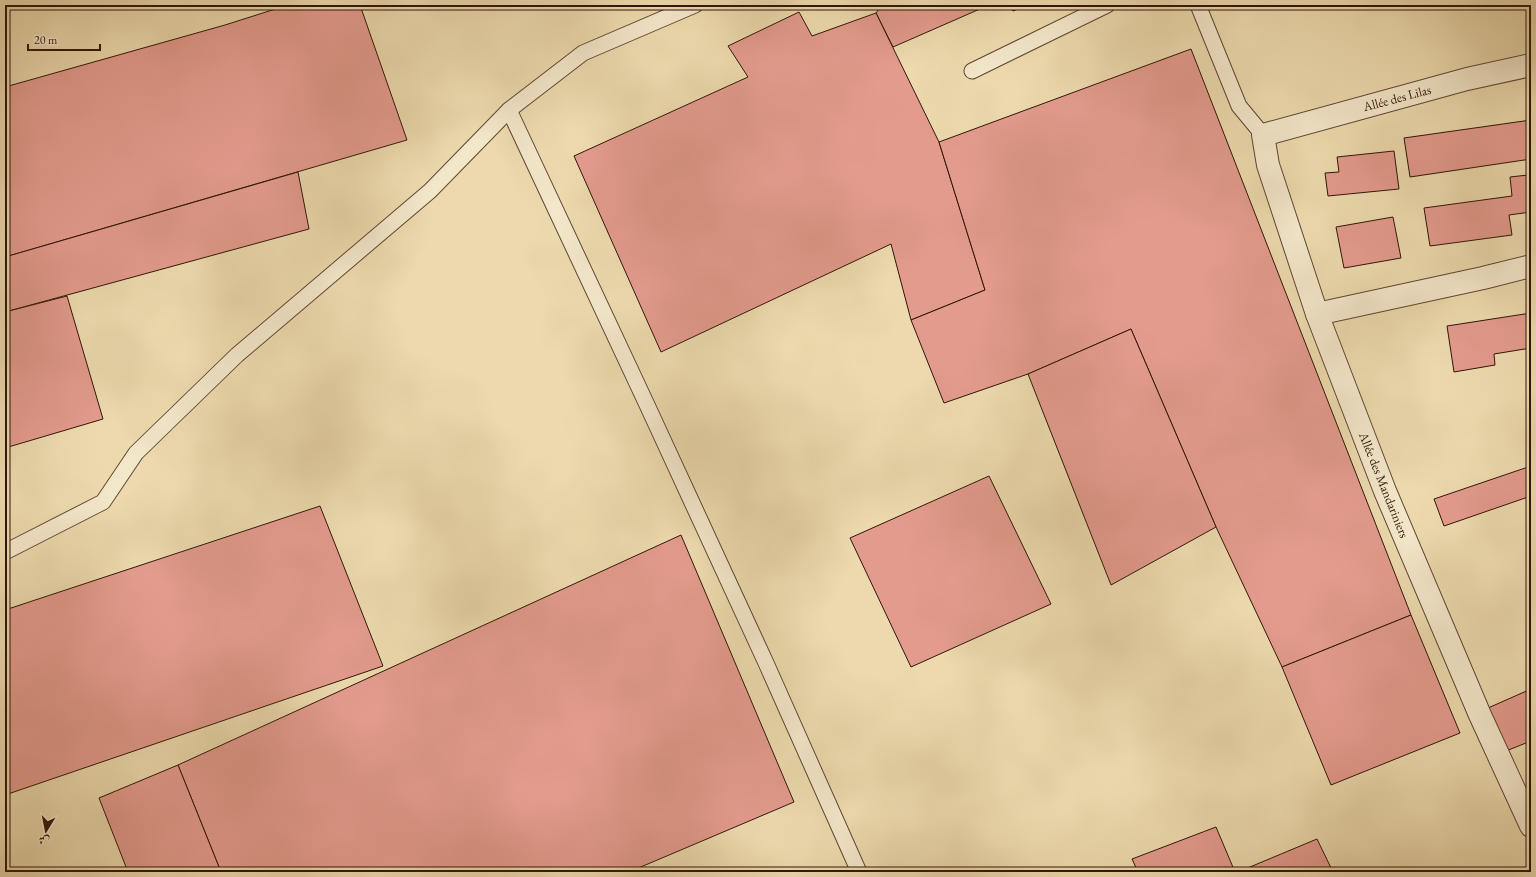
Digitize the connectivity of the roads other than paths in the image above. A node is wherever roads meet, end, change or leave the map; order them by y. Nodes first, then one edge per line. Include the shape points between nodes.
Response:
1 (695, 5) edge
2 (1107, 5) edge
3 (1198, 5) edge
4 (1531, 65) edge
5 (972, 71) dead end
6 (509, 110) junction
7 (1263, 135) junction
8 (1531, 266) edge
9 (1317, 314) junction
10 (5, 552) edge
11 (1531, 826) edge
12 (859, 872) edge

1 - 6 lane via 584,52
2 - 5 lane
3 - 7 lane via 1239,106
4 - 7 street, Allée des Lilas via 1467,79
6 - 10 lane via 430,191 237,355 136,453 103,502
6 - 12 lane via 759,649
7 - 9 street, Allée des Mandariniers via 1268,165
8 - 9 street
9 - 11 street, Allée des Mandariniers via 1388,498 1480,715

